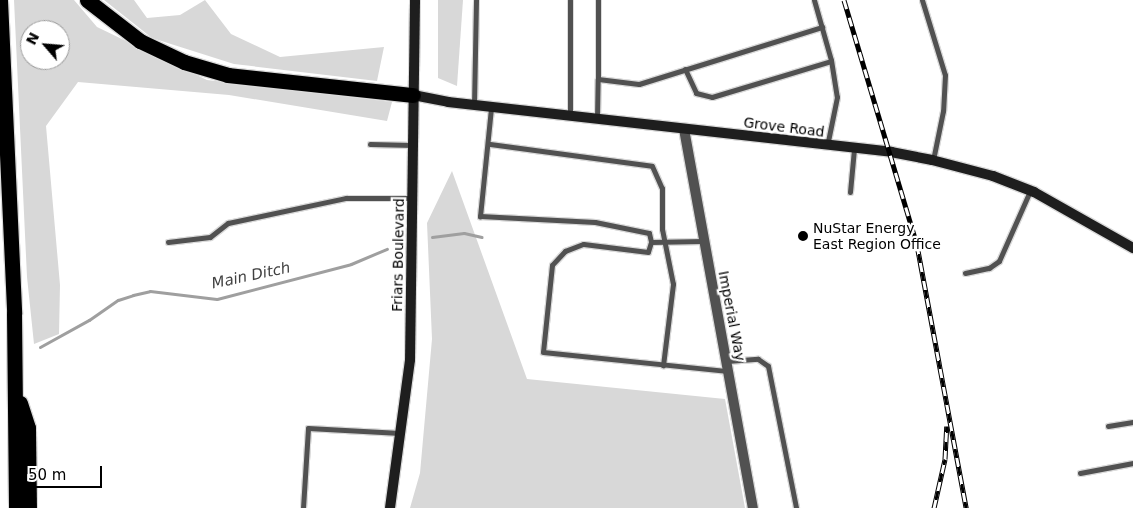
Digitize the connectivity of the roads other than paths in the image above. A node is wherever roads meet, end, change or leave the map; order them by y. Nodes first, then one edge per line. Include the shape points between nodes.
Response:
1 (0, 0) edge
2 (87, 0) edge
3 (415, 0) edge
4 (476, 0) edge
5 (570, 0) edge
6 (598, 0) edge
7 (814, 0) edge
8 (922, 0) edge
9 (822, 27) junction
10 (831, 62) junction
11 (685, 69) junction
12 (598, 79) junction
13 (413, 95) junction
14 (474, 106) junction
15 (491, 108) junction
16 (570, 117) junction
17 (597, 120) junction
18 (684, 129) junction
19 (370, 144) dead end
20 (490, 144) junction
21 (413, 145) junction
22 (827, 146) junction
23 (854, 149) junction
24 (933, 160) junction
25 (1030, 191) junction
26 (850, 192) dead end
27 (412, 198) junction
28 (703, 241) junction
29 (168, 242) dead end
30 (651, 242) junction
31 (666, 243) junction
32 (1133, 248) edge
33 (965, 273) dead end
34 (663, 365) junction
35 (728, 366) junction
36 (15, 386) junction
37 (1133, 422) edge
38 (1108, 426) dead end
39 (402, 434) junction
40 (1133, 464) edge
41 (1080, 473) dead end
42 (16, 508) edge
43 (29, 508) edge
44 (302, 508) edge
45 (390, 508) edge
46 (753, 508) edge
47 (796, 508) edge

1 - 36 highway
2 - 13 highway via 140,41 184,62 228,76
3 - 13 main road, Friars Boulevard
4 - 14 lane
5 - 16 lane
6 - 12 lane
7 - 9 lane
8 - 24 lane via 944,75 943,111
9 - 10 lane
9 - 11 lane
10 - 11 lane via 712,97 696,93
10 - 22 lane via 837,97
11 - 12 lane via 639,84
12 - 17 lane
13 - 14 main road, Grove Road
13 - 21 main road, Friars Boulevard
14 - 15 main road, Grove Road
15 - 16 main road, Grove Road
15 - 20 lane
16 - 17 main road, Grove Road
17 - 18 main road, Grove Road
18 - 22 main road, Grove Road
18 - 28 street, Imperial Way
19 - 21 lane
20 - 30 lane via 480,216 595,222 646,230
20 - 31 lane via 652,166 662,188 662,229
21 - 27 main road, Friars Boulevard
22 - 23 main road, Grove Road
23 - 24 main road, Grove Road
23 - 26 lane
24 - 25 main road, Grove Road via 993,176
25 - 32 main road, Grove Road
25 - 33 lane via 998,261 988,268
27 - 29 lane via 346,198 228,223 210,237
27 - 39 main road, Friars Boulevard via 410,360
28 - 31 lane
28 - 35 street, Imperial Way
30 - 31 lane
30 - 34 lane via 648,252 583,244 565,251 552,265 544,352
31 - 34 lane via 673,284
34 - 35 lane
35 - 46 street, Imperial Way
35 - 47 lane via 758,359 768,366
36 - 42 highway
36 - 43 highway via 28,428
37 - 38 lane
39 - 44 lane via 308,428
39 - 45 main road, Friars Boulevard
40 - 41 lane

